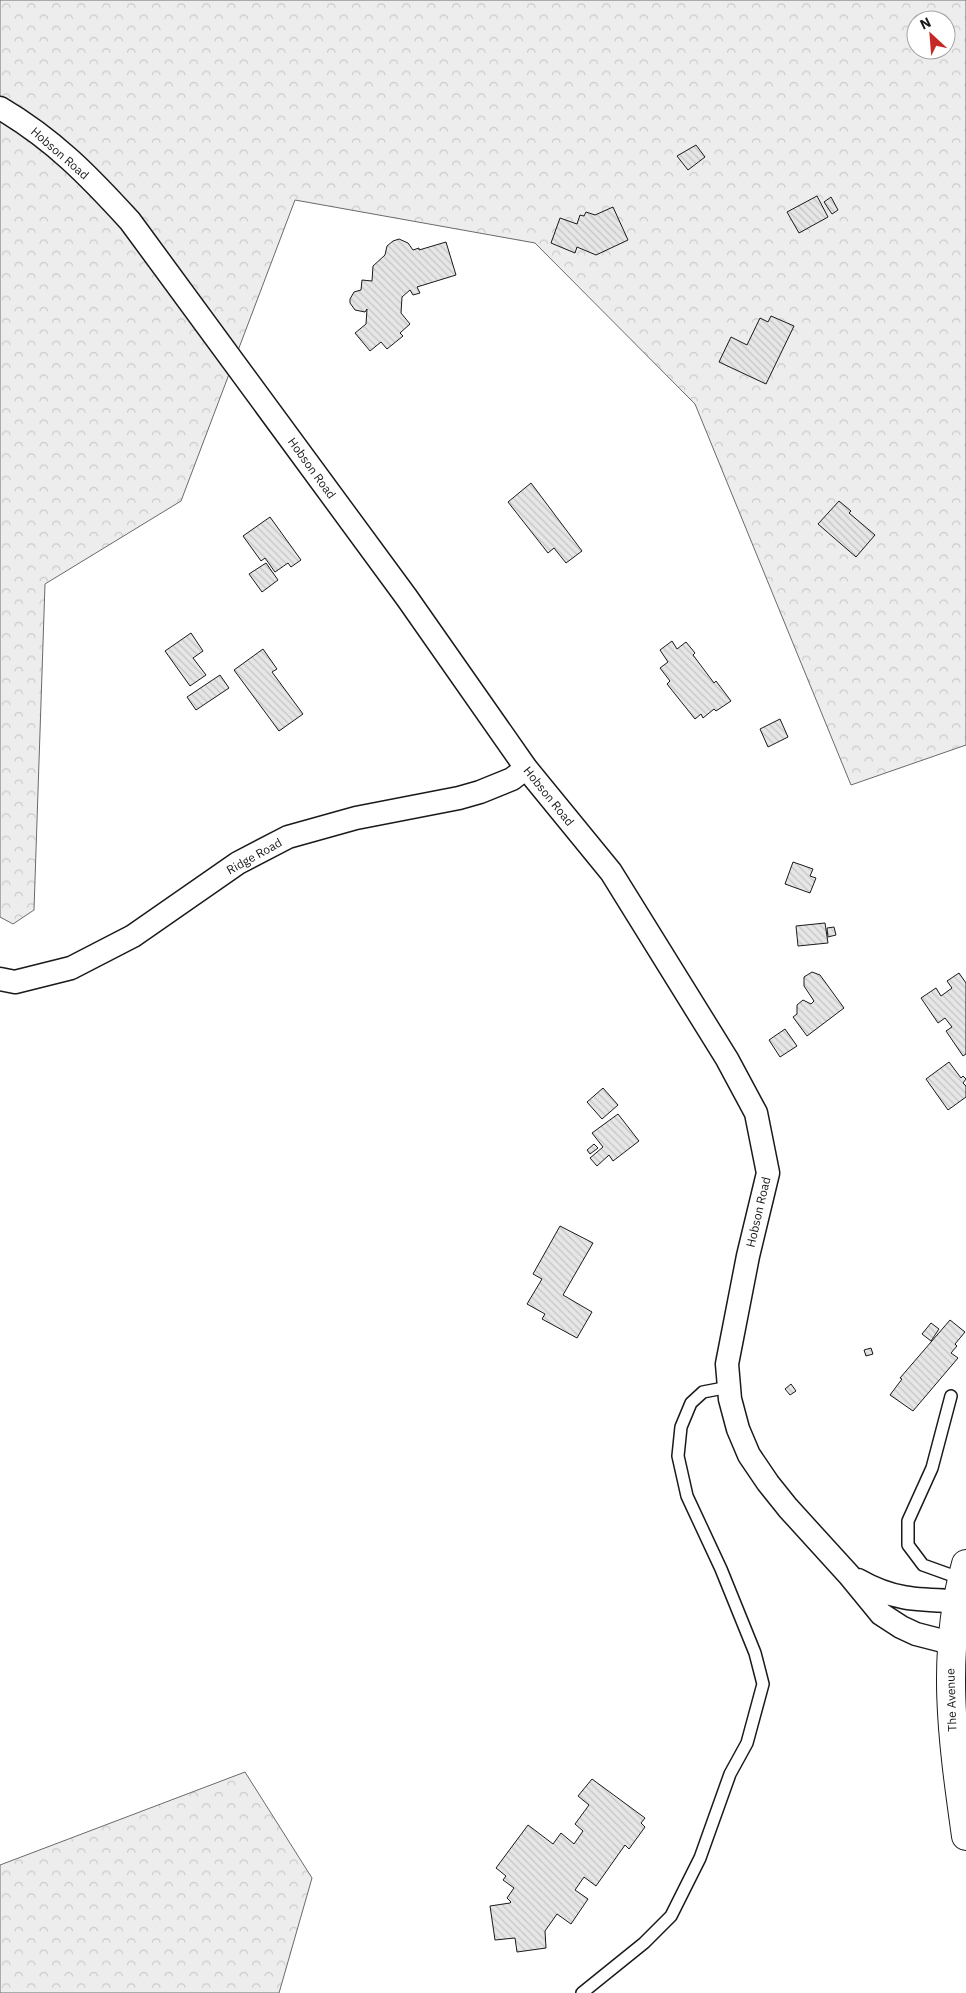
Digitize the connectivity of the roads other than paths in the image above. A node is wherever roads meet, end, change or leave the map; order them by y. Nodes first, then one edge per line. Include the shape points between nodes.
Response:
1 (0, 108) edge
2 (526, 768) junction
3 (0, 979) edge
4 (729, 1387) junction
5 (952, 1396) dead end
6 (849, 1574) junction
7 (961, 1582) edge
8 (951, 1643) junction
9 (966, 1836) edge
10 (582, 1993) edge

1 - 2 street, Hobson Road via 58,148 130,221 408,598
2 - 3 street, Ridge Road via 512,778 460,798 356,818 288,837 238,862 133,936 71,968 15,982
2 - 4 street, Hobson Road via 611,872 727,1059 756,1113 768,1173 732,1332 727,1364
4 - 6 street, Hobson Road via 738,1429 749,1454 788,1508
4 - 10 lane via 704,1392 691,1403 681,1427 678,1456 687,1496 755,1653 763,1684 747,1743 730,1774 700,1858 671,1916
5 - 7 lane via 932,1468 908,1521 908,1545 923,1565
6 - 7 street, Hobson Road via 875,1590 897,1597
6 - 8 street, Hobson Road via 881,1614 916,1634
7 - 8 street, The Avenue
8 - 9 street, The Avenue via 952,1732

